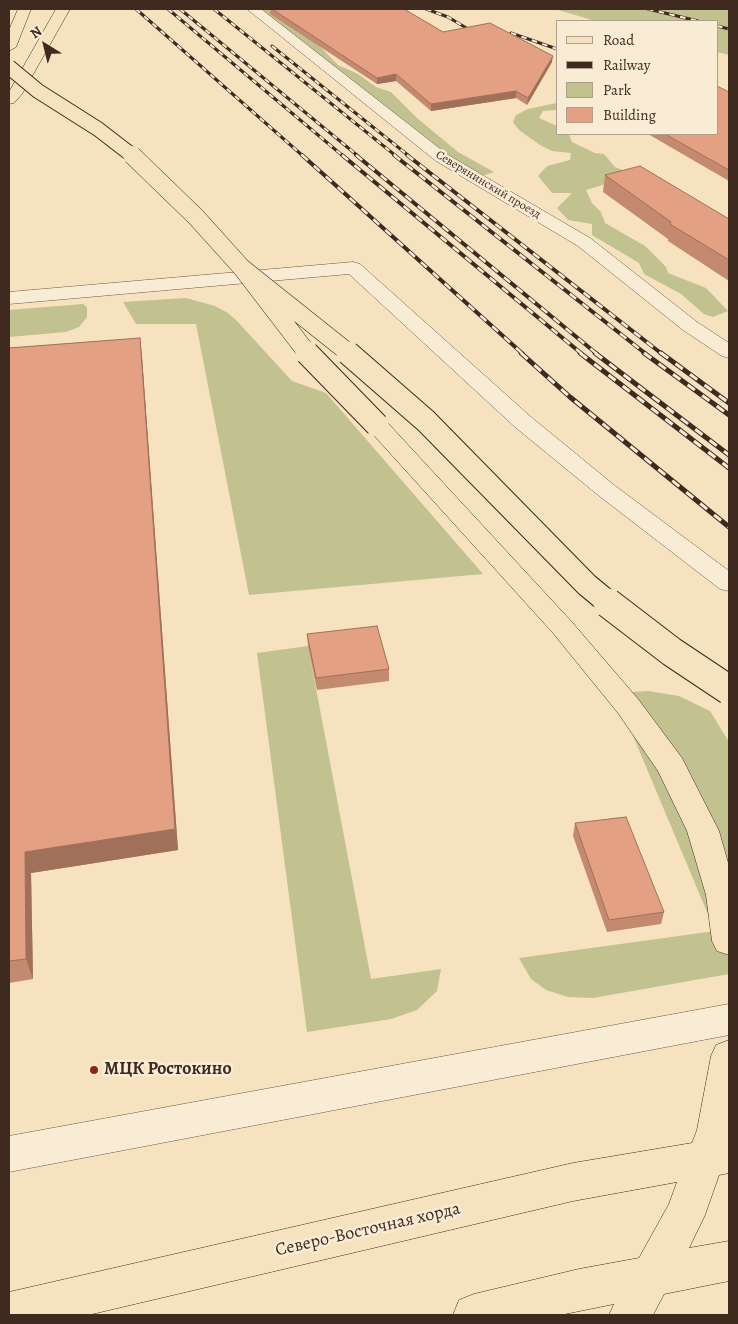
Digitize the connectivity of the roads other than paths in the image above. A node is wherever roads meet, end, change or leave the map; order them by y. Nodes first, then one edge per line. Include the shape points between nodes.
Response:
1 (24, 9) edge
2 (62, 9) edge
3 (253, 9) edge
4 (9, 46) edge
5 (9, 67) edge
6 (9, 100) edge
7 (242, 268) junction
8 (9, 298) edge
9 (729, 352) edge
10 (729, 583) edge
11 (729, 690) edge
12 (729, 941) edge
13 (729, 1019) edge
14 (729, 1056) edge
15 (9, 1154) edge
16 (729, 1155) edge
17 (729, 1261) edge
18 (9, 1313) edge
19 (474, 1315) edge
20 (630, 1315) edge

1 - 4 main road
2 - 6 main road via 16,94
3 - 9 street, Северянинский проезд via 442,158 584,242 690,326
5 - 7 main road, bridge via 142,163
7 - 11 main road, bridge via 370,370 412,408 587,585 672,652
7 - 12 main road, bridge via 309,355 562,627 628,706 671,766 703,831 722,895
8 - 10 street via 353,268 523,422
13 - 15 street
14 - 20 main road via 716,1130 685,1215
16 - 18 main road, Северо-Восточная хорда via 573,1182
17 - 19 main road via 579,1290

